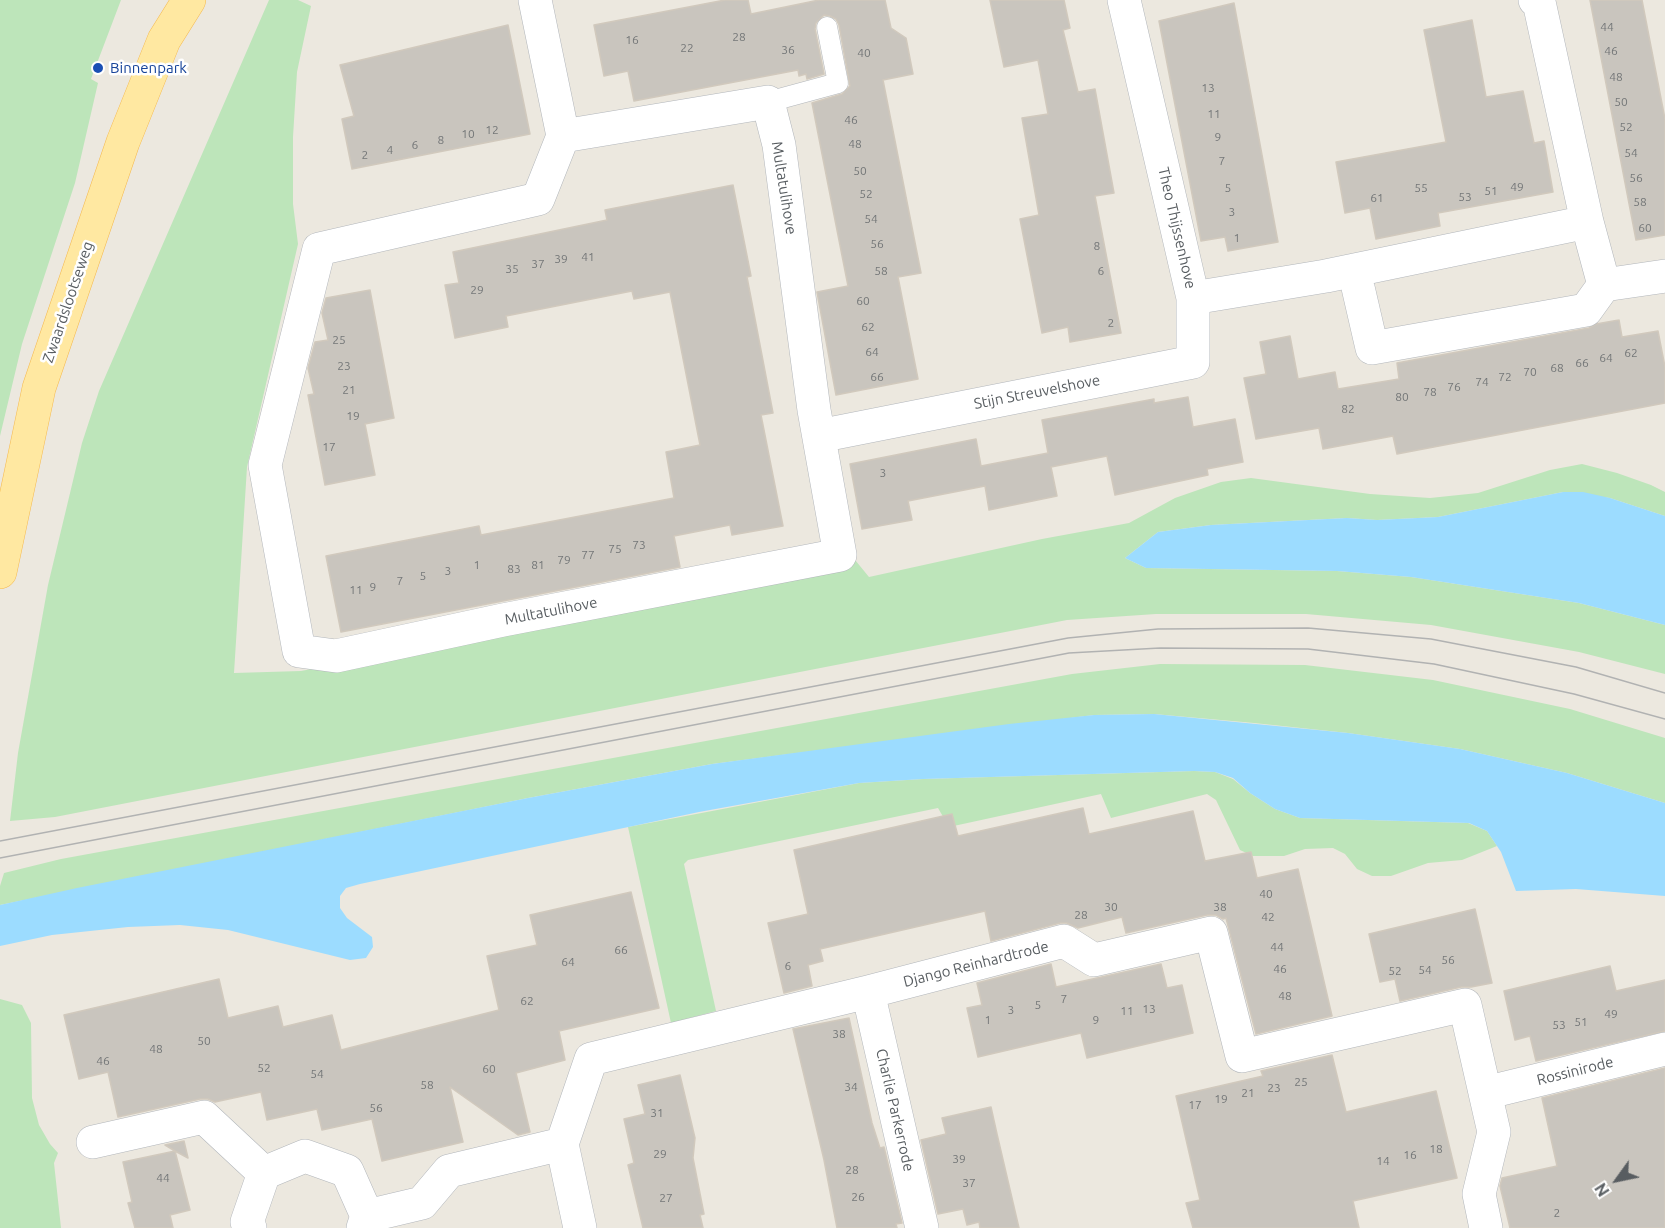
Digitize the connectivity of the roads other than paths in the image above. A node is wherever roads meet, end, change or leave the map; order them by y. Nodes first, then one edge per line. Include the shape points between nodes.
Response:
1 (170, 0) edge
2 (189, 0) edge
3 (535, 0) edge
4 (1124, 0) edge
5 (1535, 0) edge
6 (827, 27) dead end
7 (164, 40) junction
8 (768, 102) junction
9 (563, 135) junction
10 (1587, 222) junction
11 (1354, 270) junction
12 (1665, 276) edge
13 (1604, 285) junction
14 (1193, 298) junction
15 (819, 436) junction
16 (0, 572) edge
17 (868, 992) junction
18 (1665, 1049) edge
19 (1485, 1093) junction
20 (93, 1142) dead end
21 (562, 1144) junction
22 (264, 1173) junction
23 (365, 1222) edge
24 (250, 1228) edge
25 (580, 1228) edge
26 (922, 1228) edge
27 (1486, 1228) edge

1 - 7 main road, Zwaardslootseweg
2 - 7 main road, Zwaardslootseweg
3 - 9 street
4 - 14 street, Theo Thijssenhove
5 - 10 street via 1539,2
6 - 8 lane via 838,83
7 - 16 main road, Zwaardslootseweg via 123,141 39,388
8 - 9 street
8 - 15 street, Multatulihove via 778,145
9 - 15 street, Multatulihove via 538,199 319,249 265,465 299,651 336,656 840,555
10 - 11 street, Theo Thijssenhove
10 - 13 street
11 - 13 street via 1372,348 1586,310
11 - 14 street, Theo Thijssenhove
12 - 13 street
14 - 15 street, Stijn Streuvelshove via 1192,362
17 - 19 street, Django Reinhardtrode via 1064,941 1094,960 1211,933 1242,1056 1465,1005
17 - 21 street, Django Reinhardtrode via 591,1059
17 - 26 street, Charlie Parkerrode
18 - 19 street, Rossinirode
19 - 27 street via 1494,1132 1479,1194
20 - 22 street via 204,1118
21 - 23 street via 449,1171 422,1203
21 - 25 street
22 - 23 street via 305,1156 347,1171
22 - 24 street via 247,1222

